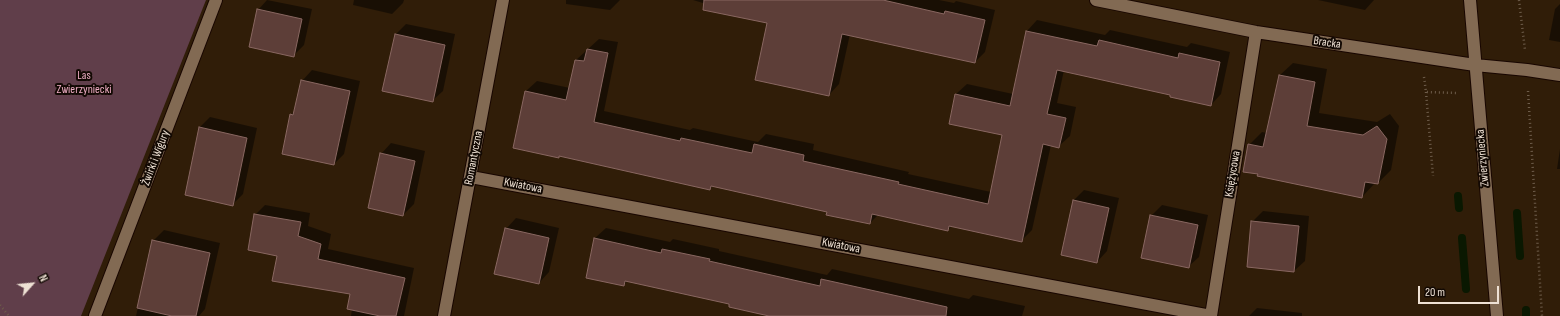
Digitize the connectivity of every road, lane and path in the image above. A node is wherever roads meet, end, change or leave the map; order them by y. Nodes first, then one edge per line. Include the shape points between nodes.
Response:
1 (216, 0) edge
2 (503, 0) edge
3 (1096, 0) edge
4 (1470, 0) edge
5 (1518, 0) edge
6 (1256, 32) junction
7 (1475, 65) junction
8 (1527, 70) junction
9 (1560, 75) edge
10 (1426, 92) dead end
11 (1433, 176) dead end
12 (471, 177) junction
13 (0, 305) edge
14 (9, 316) edge
15 (95, 316) edge
16 (444, 316) edge
17 (1211, 316) edge
18 (1497, 316) edge
19 (1542, 316) edge

1 - 15 street, Żwirki i Wigury
2 - 12 street, Romantyczna
3 - 6 street, Bracka
4 - 7 street, Zwierzyniecka
5 - 8 path
6 - 7 street, Bracka
6 - 17 street, Księżycowa
7 - 8 street, Bracka
7 - 18 street, Zwierzyniecka
8 - 9 street, Bracka
8 - 19 path
10 - 11 path
12 - 16 street, Romantyczna
12 - 17 street, Kwiatowa
13 - 14 path

